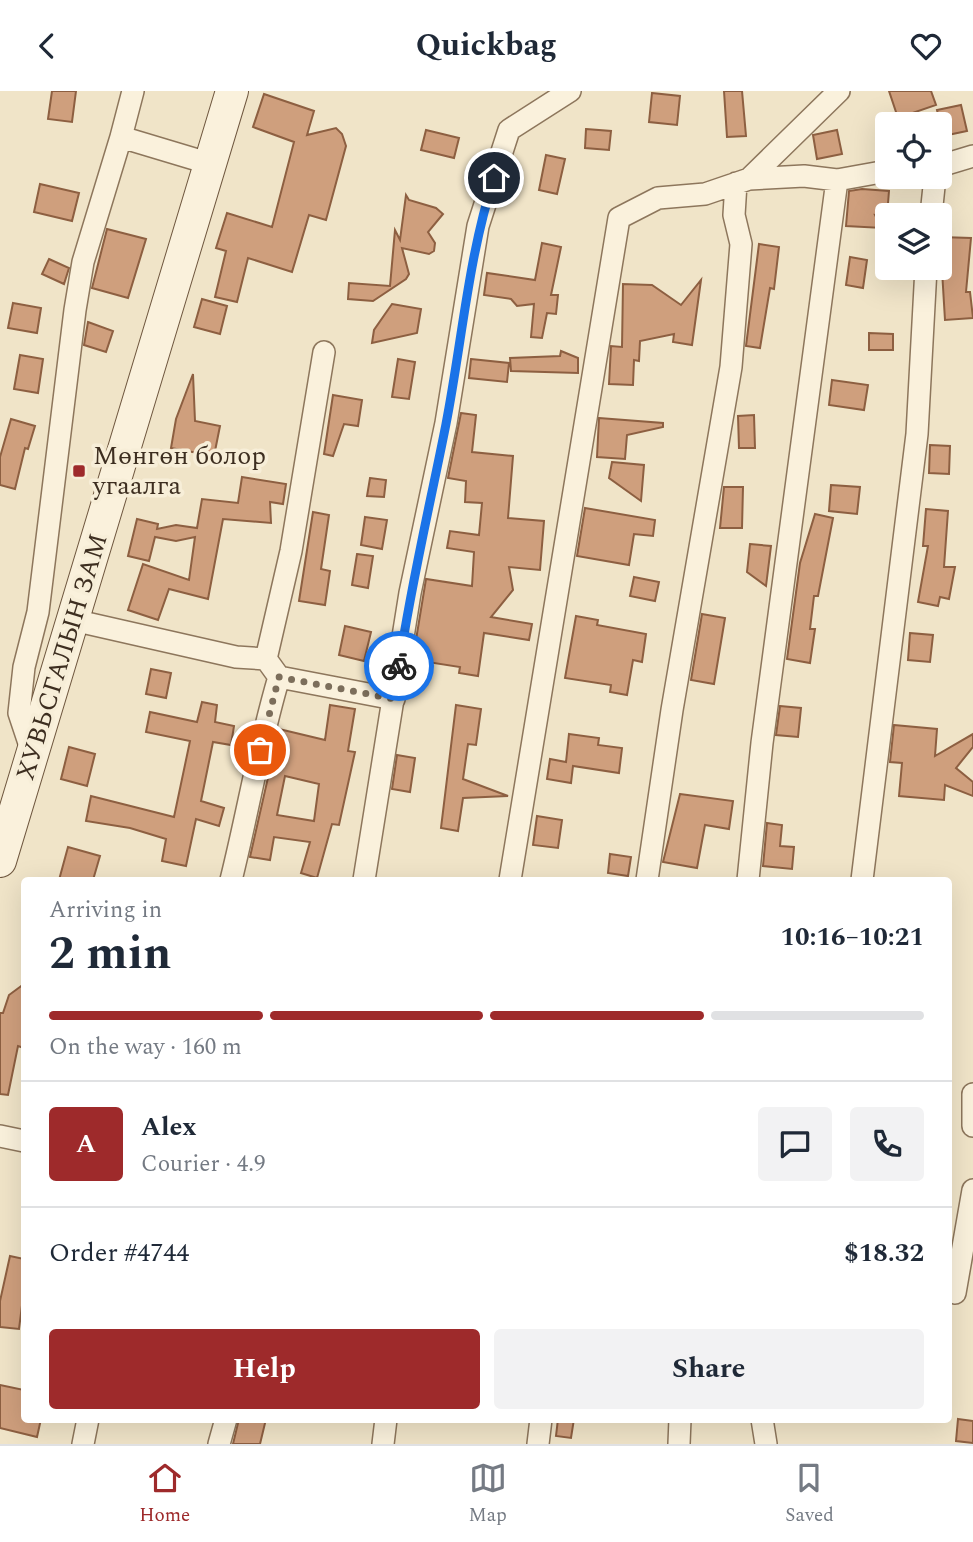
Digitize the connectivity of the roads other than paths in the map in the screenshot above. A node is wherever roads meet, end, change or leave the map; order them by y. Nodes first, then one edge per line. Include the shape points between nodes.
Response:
1 (133, 91) edge
2 (232, 91) edge
3 (839, 91) edge
4 (566, 92) edge
5 (121, 137) junction
6 (973, 156) edge
7 (952, 162) edge
8 (211, 164) junction
9 (875, 173) edge
10 (837, 180) junction
11 (742, 181) junction
12 (925, 280) edge
13 (324, 352) dead end
14 (73, 620) junction
15 (266, 659) junction
16 (279, 677) junction
17 (394, 699) junction
18 (33, 753) junction
19 (0, 861) edge
20 (232, 877) edge
21 (364, 877) edge
22 (510, 877) edge
23 (647, 877) edge
24 (748, 877) edge
25 (862, 877) edge
26 (973, 1094) edge
27 (973, 1125) edge
28 (0, 1136) edge
29 (21, 1140) edge
30 (973, 1190) edge
31 (959, 1293) edge
32 (87, 1423) edge
33 (225, 1423) edge
34 (386, 1423) edge
35 (541, 1423) edge
36 (680, 1423) edge
37 (763, 1423) edge
38 (83, 1444) edge
39 (219, 1444) edge
40 (383, 1444) edge
41 (538, 1444) edge
42 (679, 1444) edge
43 (766, 1444) edge

1 - 5 street
2 - 8 main road, ХУВЬСГАЛЫН ЗАМ
3 - 11 street
4 - 17 street via 509,130 478,226
5 - 8 street
5 - 18 street via 83,262 75,310 38,612 24,667 19,713
6 - 7 street
8 - 14 main road, ХУВЬСГАЛЫН ЗАМ
9 - 10 street
10 - 11 street via 804,176
10 - 24 street via 761,743
11 - 22 street via 705,194 658,198 619,218
11 - 23 street via 734,215 741,244 731,367
12 - 25 street via 917,435
13 - 15 street via 291,551
14 - 15 street via 236,657
14 - 18 main road, ХУВЬСГАЛЫН ЗАМ
15 - 16 street
16 - 17 street
16 - 20 street via 262,731
17 - 21 street
18 - 19 main road, ХУВЬСГАЛЫН ЗАМ
26 - 27 street
28 - 29 street
30 - 31 street
32 - 38 street
33 - 39 street
34 - 40 street
35 - 41 street
36 - 42 street
37 - 43 street

